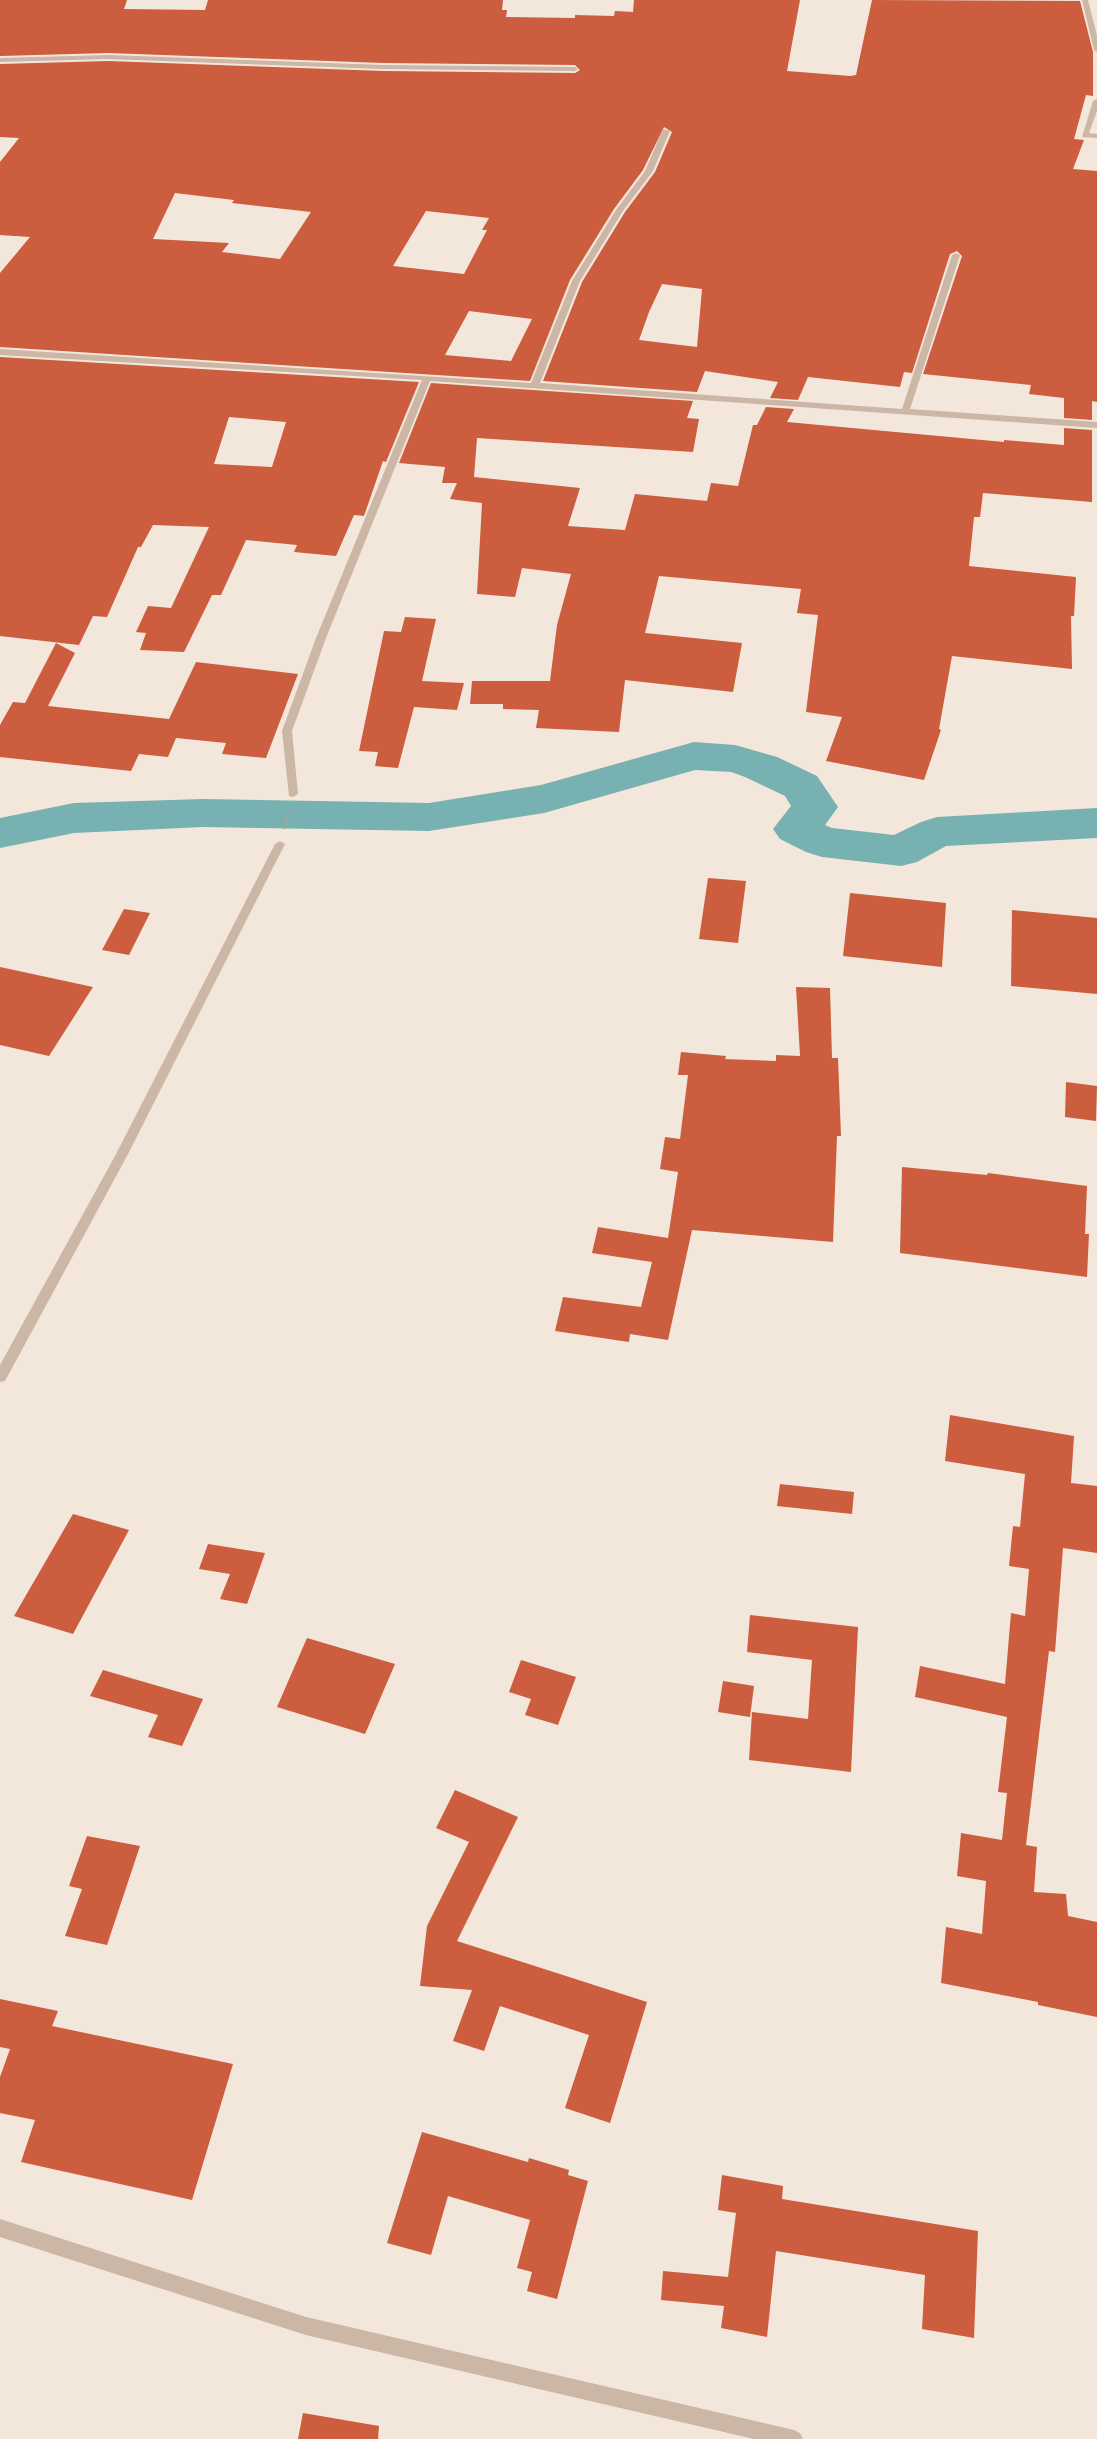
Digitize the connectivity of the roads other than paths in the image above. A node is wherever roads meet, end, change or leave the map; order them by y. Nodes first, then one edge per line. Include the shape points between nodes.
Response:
1 (1085, 0) edge
2 (1097, 50) edge
3 (0, 60) edge
4 (575, 69) dead end
5 (1097, 101) edge
6 (666, 131) dead end
7 (1097, 136) edge
8 (956, 255) dead end
9 (0, 352) edge
10 (427, 378) junction
11 (534, 387) junction
12 (905, 413) junction
13 (1097, 425) edge
14 (293, 794) road end
15 (280, 844) road end
16 (0, 1377) edge
17 (0, 2228) edge
18 (794, 2439) edge

1 - 2 street
3 - 4 street via 108,57 383,67
5 - 7 street via 1085,134
6 - 11 street via 649,171 620,210 576,281
8 - 12 street
9 - 10 street
10 - 11 street
10 - 14 street via 321,638 287,731
11 - 12 street
12 - 13 street
15 - 16 street via 121,1156
17 - 18 street via 306,2326

